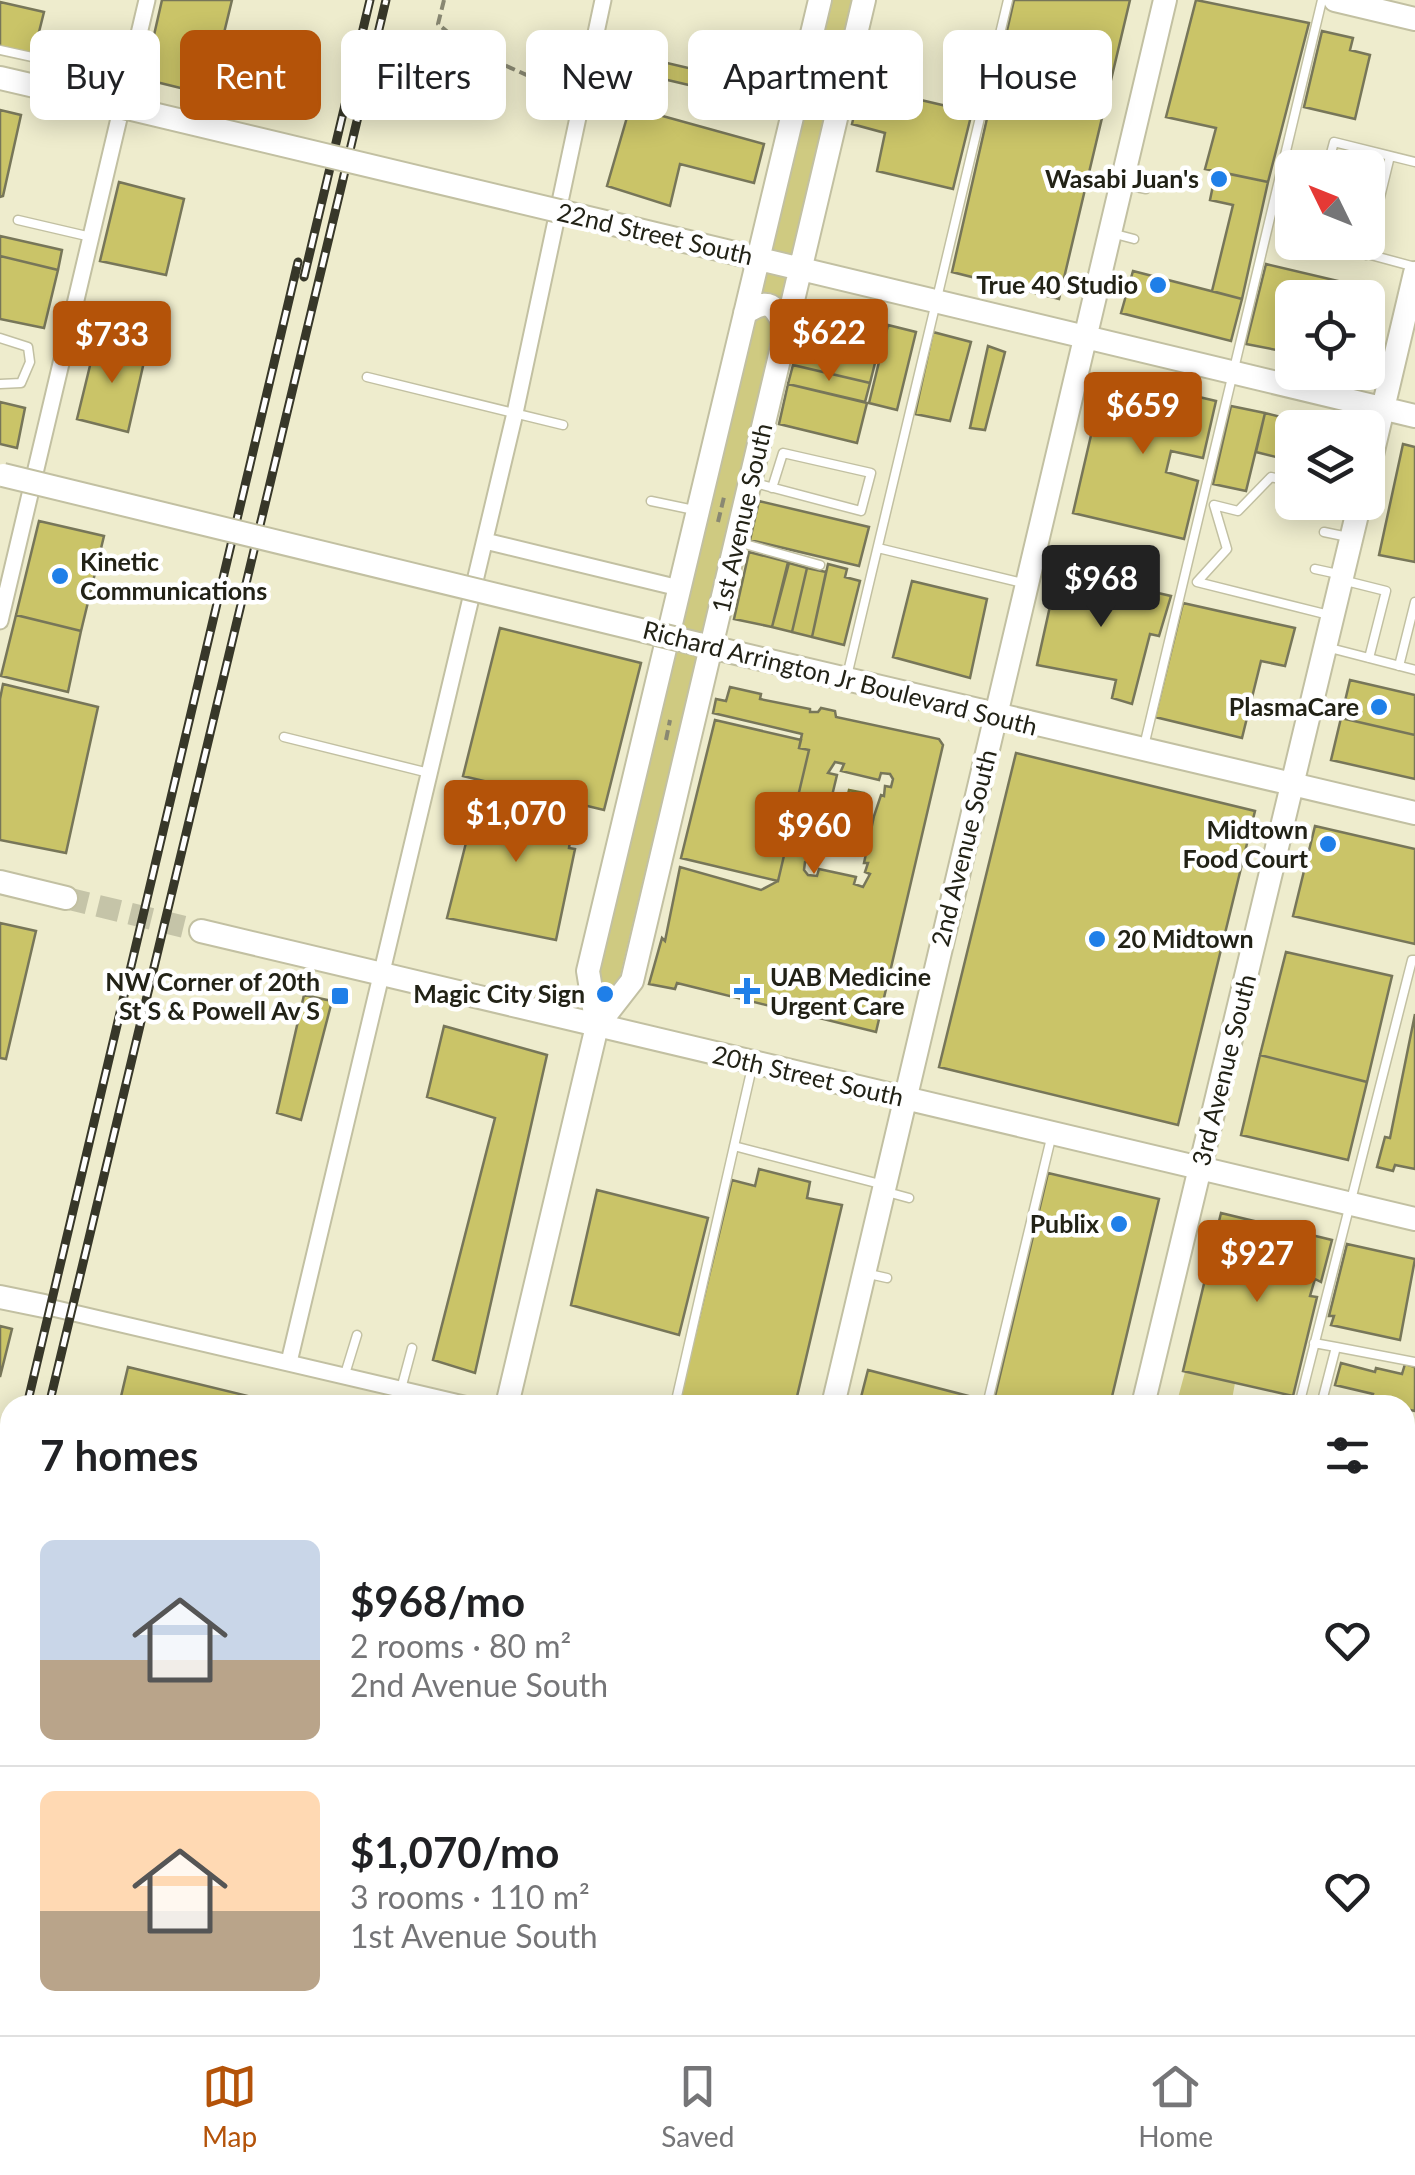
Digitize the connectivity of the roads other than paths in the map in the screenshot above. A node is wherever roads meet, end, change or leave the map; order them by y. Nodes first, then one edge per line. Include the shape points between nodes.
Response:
1 (146, 0) edge
2 (604, 0) edge
3 (820, 0) edge
4 (864, 0) edge
5 (1008, 0) edge
6 (1166, 0) edge
7 (1322, 0) edge
8 (1335, 0) edge
9 (1415, 19) edge
10 (139, 30) edge
11 (0, 50) edge
12 (30, 57) edge
13 (0, 78) edge
14 (118, 120) edge
15 (1332, 150) edge
16 (1366, 150) edge
17 (1385, 155) edge
18 (1390, 156) junction
19 (1415, 162) edge
20 (1385, 176) edge
21 (18, 220) dead end
22 (90, 237) junction
23 (758, 258) junction
24 (1384, 260) edge
25 (801, 268) junction
26 (1415, 270) edge
27 (936, 302) junction
28 (745, 313) junction
29 (786, 328) junction
30 (0, 338) edge
31 (1086, 338) junction
32 (1233, 374) junction
33 (367, 377) dead end
34 (0, 384) edge
35 (1383, 408) junction
36 (515, 413) junction
37 (1415, 416) edge
38 (563, 426) dead end
39 (2, 475) edge
40 (1275, 478) edge
41 (761, 485) junction
42 (652, 501) dead end
43 (698, 510) junction
44 (1356, 520) edge
45 (1324, 532) dead end
46 (726, 537) junction
47 (1352, 538) junction
48 (485, 541) junction
49 (878, 548) junction
50 (820, 564) dead end
51 (1314, 569) dead end
52 (1342, 578) junction
53 (1027, 584) junction
54 (680, 588) junction
55 (1415, 602) edge
56 (1333, 616) junction
57 (0, 621) edge
58 (705, 646) junction
59 (1326, 647) junction
60 (1369, 658) junction
61 (1399, 666) junction
62 (1415, 670) edge
63 (846, 680) junction
64 (996, 716) junction
65 (284, 736) dead end
66 (1143, 751) junction
67 (429, 773) junction
68 (1292, 785) junction
69 (1415, 814) edge
70 (0, 882) edge
71 (66, 898) tunnel mouth
72 (201, 932) tunnel mouth
73 (1415, 960) edge
74 (382, 973) junction
75 (597, 1026) junction
76 (754, 1064) junction
77 (904, 1099) junction
78 (1052, 1134) junction
79 (734, 1146) junction
80 (1200, 1169) junction
81 (884, 1188) junction
82 (909, 1198) dead end
83 (1352, 1204) junction
84 (1415, 1220) edge
85 (0, 1297) edge
86 (44, 1306) joint
87 (356, 1336) dead end
88 (1314, 1343) junction
89 (1336, 1347) junction
90 (412, 1348) dead end
91 (289, 1362) junction
92 (1415, 1362) edge
93 (344, 1376) junction
94 (401, 1389) junction
95 (426, 1395) edge
96 (509, 1395) edge
97 (676, 1395) edge
98 (836, 1395) edge
99 (989, 1395) edge
100 (1145, 1395) edge
101 (1302, 1395) edge
102 (1324, 1395) edge

1 - 10 street
2 - 36 street
3 - 23 street, 1st Avenue South
4 - 25 street, 1st Avenue South
5 - 27 lane
6 - 31 street, 2nd Avenue South via 1134,186
7 - 32 lane
8 - 9 street
11 - 12 lane
13 - 23 street, 22nd Street South, bridge
14 - 22 street
15 - 16 lane via 1334,142
17 - 18 lane
18 - 19 lane
18 - 20 lane
21 - 22 lane
22 - 57 street
23 - 25 street, 22nd Street South
23 - 28 street, 1st Avenue South
24 - 26 lane
25 - 27 street, 22nd Street South
25 - 29 street, 1st Avenue South
26 - 35 street
27 - 31 street, 22nd Street South
27 - 49 lane
28 - 29 street via 768,304
28 - 43 street, 1st Avenue South
29 - 41 street, 1st Avenue South
30 - 34 lane via 28,347 30,362 22,383
31 - 32 street, 22nd Street South
31 - 53 street, 2nd Avenue South
32 - 35 street, 22nd Street South
32 - 66 lane
33 - 36 lane
35 - 37 street, 22nd Street South
36 - 38 lane
36 - 48 street
39 - 58 street, Richard Arrington Jr Boulevard South, bridge
40 - 56 lane via 1238,511 1214,505 1227,549 1197,582
41 - 41 lane via 861,510 871,473 783,453
41 - 46 street, 1st Avenue South
42 - 43 lane
43 - 54 street, 1st Avenue South
44 - 47 street, 3rd Avenue South
45 - 47 lane
46 - 50 lane
46 - 58 street, 1st Avenue South
47 - 52 street, 3rd Avenue South
48 - 54 street
48 - 67 street
49 - 53 lane
49 - 63 lane
51 - 52 lane
52 - 56 street, 3rd Avenue South
52 - 60 lane via 1386,592
53 - 64 street, 2nd Avenue South
54 - 75 street, 1st Avenue South via 588,971
55 - 61 lane
56 - 59 street, 3rd Avenue South
58 - 63 street, Richard Arrington Jr Boulevard South
58 - 75 street, 1st Avenue South via 632,981
59 - 60 lane
59 - 68 street, 3rd Avenue South
60 - 61 lane
61 - 62 lane
63 - 64 street, Richard Arrington Jr Boulevard South
64 - 66 street, Richard Arrington Jr Boulevard South
64 - 77 street, 2nd Avenue South
65 - 67 lane
66 - 68 street, Richard Arrington Jr Boulevard South
67 - 74 street
68 - 69 street, Richard Arrington Jr Boulevard South
68 - 80 street, 3rd Avenue South
70 - 71 street
72 - 74 street, 20th Street South
73 - 83 lane
74 - 75 street, 20th Street South
74 - 91 street
75 - 76 street, 20th Street South
75 - 96 street, 1st Avenue South
76 - 77 street, 20th Street South
76 - 79 lane
77 - 78 street, 20th Street South
77 - 81 street, 2nd Avenue South
78 - 80 street, 20th Street South
78 - 99 lane
79 - 81 lane
79 - 97 lane
80 - 83 street, 20th Street South
80 - 100 street, 3rd Avenue South
81 - 82 lane
81 - 98 street, 2nd Avenue South via 876,1275
83 - 84 street, 20th Street South
83 - 88 lane
85 - 86 street
86 - 91 street
87 - 93 lane
88 - 89 lane
88 - 101 lane
89 - 92 lane
89 - 102 lane
90 - 94 lane
91 - 93 street
93 - 94 street
94 - 95 street

